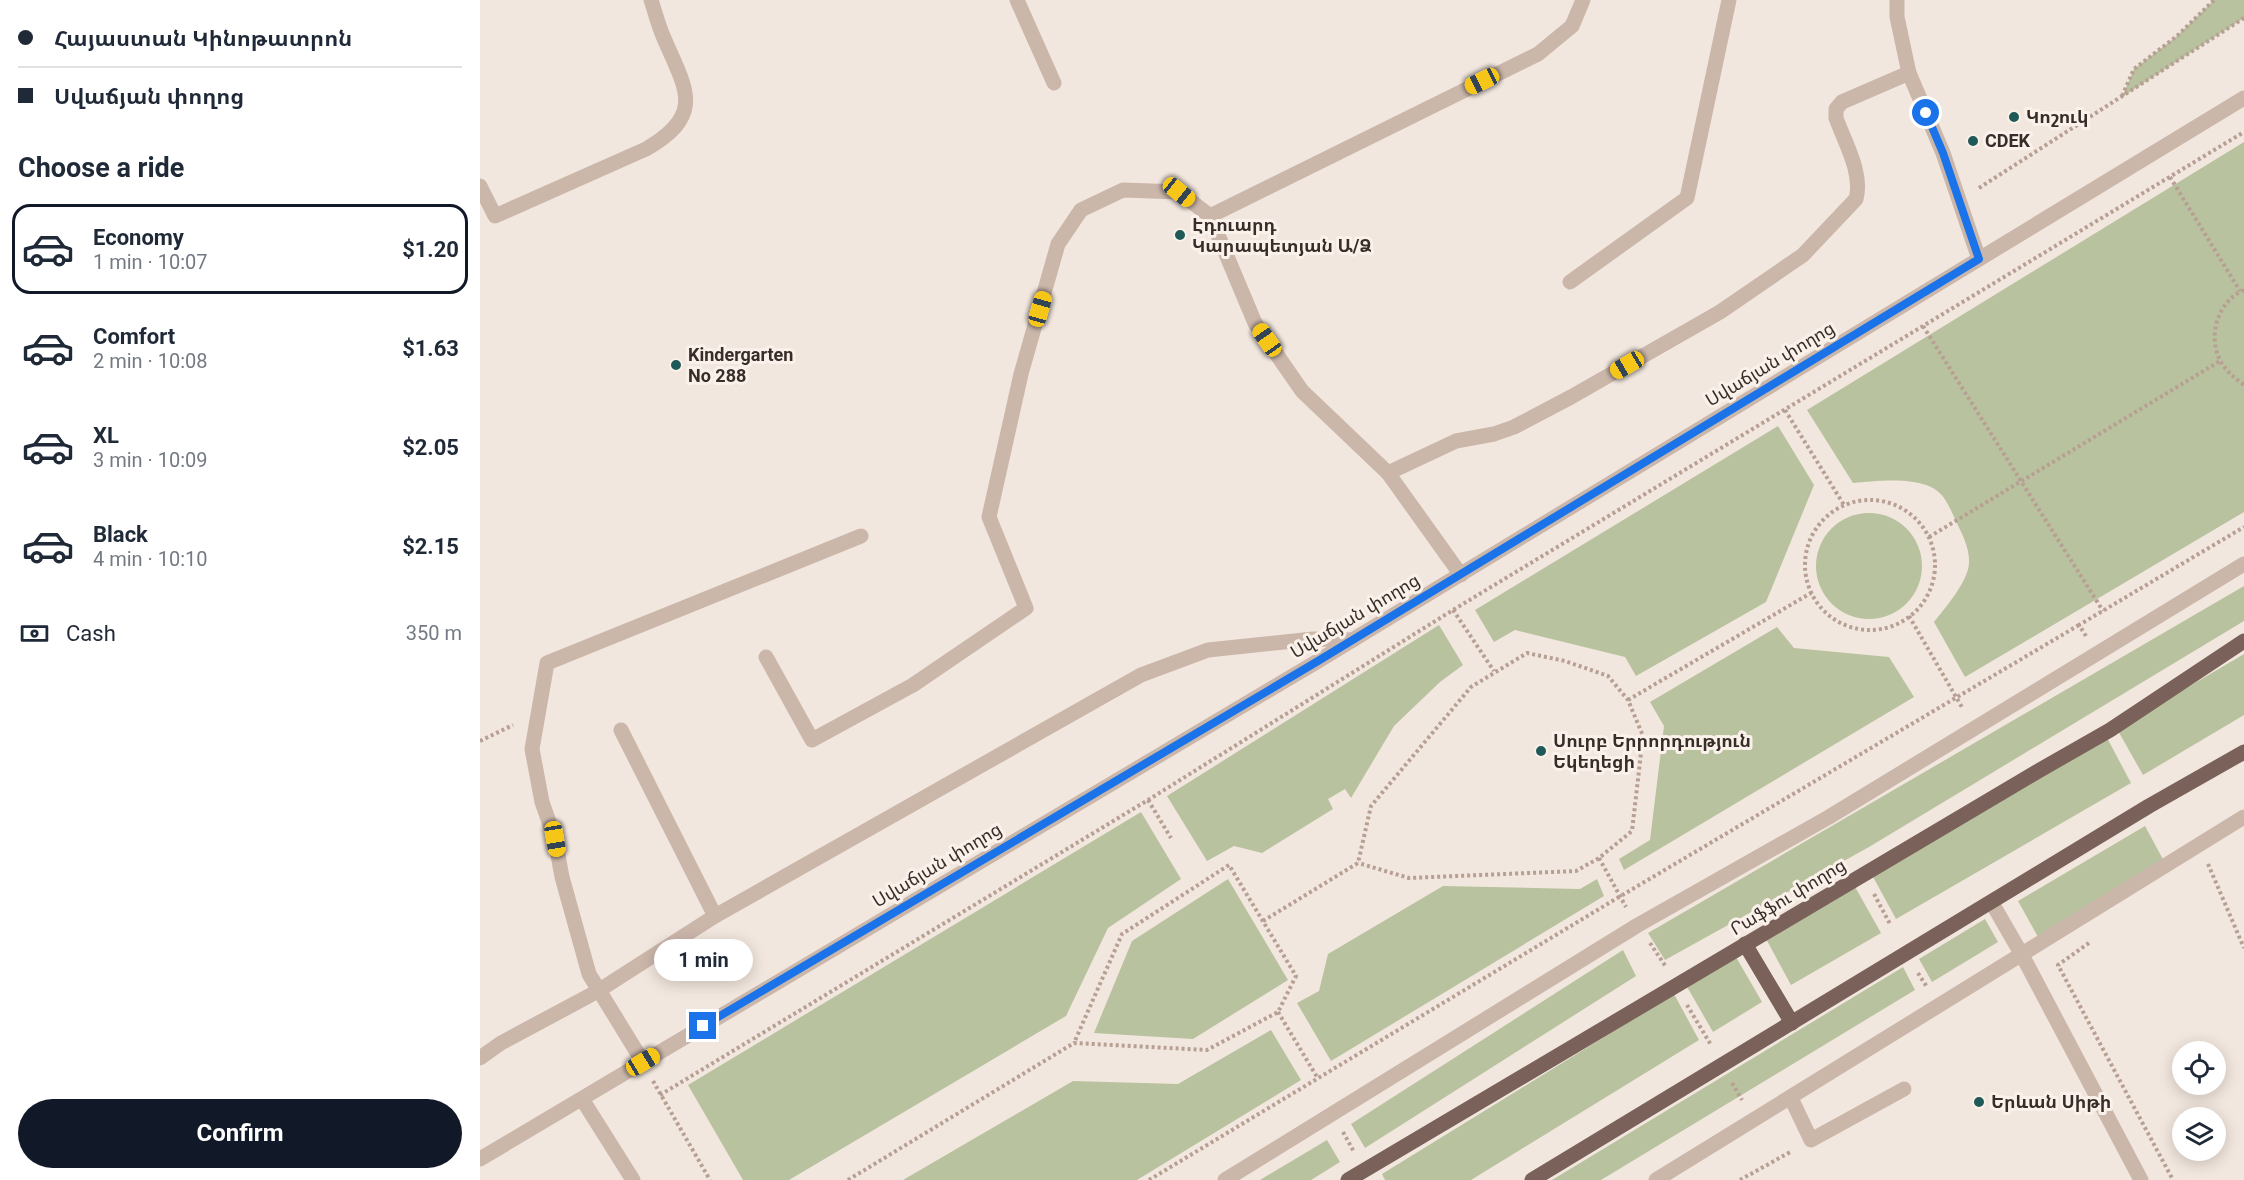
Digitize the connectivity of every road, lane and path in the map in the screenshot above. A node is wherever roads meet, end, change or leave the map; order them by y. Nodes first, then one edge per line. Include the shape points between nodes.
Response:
1 (651, 0) edge
2 (1017, 0) edge
3 (1583, 0) edge
4 (1729, 0) edge
5 (1897, 0) edge
6 (2214, 0) edge
7 (2244, 18) edge
8 (1908, 73) junction
9 (1054, 83) dead end
10 (2122, 97) junction
11 (2244, 98) edge
12 (2244, 132) edge
13 (2170, 177) junction
14 (480, 186) edge
15 (1959, 202) junction
16 (1209, 216) junction
17 (1979, 259) junction
18 (1570, 282) dead end
19 (2242, 291) edge
20 (1908, 302) junction
21 (1923, 326) junction
22 (2220, 361) junction
23 (2244, 385) edge
24 (1785, 410) junction
25 (1388, 473) junction
26 (2021, 481) junction
27 (1844, 505) junction
28 (2244, 527) edge
29 (861, 536) dead end
30 (1929, 537) junction
31 (2244, 564) edge
32 (1461, 575) junction
33 (1811, 593) junction
34 (1453, 610) junction
35 (2103, 611) junction
36 (1910, 616) junction
37 (2079, 626) junction
38 (2086, 637) dead end
39 (1353, 640) junction
40 (2244, 641) edge
41 (766, 657) dead end
42 (1494, 671) junction
43 (1957, 698) junction
44 (1628, 700) junction
45 (538, 713) junction
46 (1974, 727) junction
47 (621, 730) dead end
48 (480, 741) edge
49 (2244, 752) edge
50 (1148, 800) junction
51 (2244, 817) edge
52 (1171, 838) dead end
53 (1599, 858) junction
54 (2206, 860) dead end
55 (1358, 863) junction
56 (1863, 874) junction
57 (1619, 897) junction
58 (1992, 903) junction
59 (715, 916) junction
60 (1263, 921) junction
61 (1890, 924) dead end
62 (1638, 925) junction
63 (2095, 939) dead end
64 (1745, 945) junction
65 (2244, 948) edge
66 (2022, 954) junction
67 (1670, 975) dead end
68 (598, 991) junction
69 (1278, 1012) junction
70 (1792, 1023) junction
71 (1074, 1043) junction
72 (480, 1058) edge
73 (643, 1062) junction
74 (1317, 1077) junction
75 (1904, 1089) dead end
76 (660, 1095) junction
77 (1791, 1098) junction
78 (582, 1099) junction
79 (1342, 1129) dead end
80 (1811, 1140) junction
81 (1355, 1153) dead end
82 (480, 1159) edge
83 (633, 1180) edge
84 (710, 1180) edge
85 (848, 1180) edge
86 (1149, 1180) edge
87 (1225, 1180) edge
88 (1348, 1180) edge
89 (1532, 1180) edge
90 (1656, 1180) edge
91 (1740, 1180) edge
92 (2141, 1180) edge
93 (2173, 1180) edge

1 - 14 street via 687,94 677,127 646,149 495,216
2 - 9 street
3 - 16 street via 1572,26 1538,54
4 - 18 street via 1687,198
5 - 8 street
6 - 10 path via 2134,69
7 - 10 path
8 - 15 street via 1943,153
8 - 25 street via 1842,102 1836,109 1856,172 1858,192 1856,199 1803,255 1720,312 1571,398 1514,427 1456,441
10 - 15 path
11 - 17 street, Սվաճյան փողոց
12 - 13 path
13 - 19 path
13 - 21 path
15 - 17 street
16 - 25 street via 1255,323 1302,391
16 - 41 street via 1179,192 1123,190 1081,210 1058,244 1021,374 989,518 1026,608 913,685 812,740
17 - 20 street, Սվաճյան փողոց
19 - 22 path via 2223,308 2215,330
20 - 21 path
20 - 32 street, Սվաճյան փողոց
21 - 24 path
21 - 26 path
22 - 23 path
22 - 26 path
24 - 27 path
24 - 34 path
25 - 32 street
26 - 30 path
26 - 35 path
27 - 30 path via 1868,501 1892,504 1907,512
27 - 33 path via 1815,529 1807,546 1804,564
28 - 35 path
29 - 45 street via 548,663
30 - 36 path via 1934,554 1930,588
31 - 46 street
32 - 39 street, Սվաճյան փողոց
33 - 36 path via 1826,614 1859,629 1876,630
33 - 44 path
34 - 42 path
34 - 50 path
35 - 37 path
36 - 43 path
37 - 38 path
37 - 43 path
39 - 59 street via 1313,639 1208,650 1141,675
39 - 73 street, Սվաճյան փողոց
40 - 56 main road, Րաֆֆու փողոց via 2110,730
42 - 44 path via 1527,653 1608,676
42 - 55 path via 1471,687 1371,806
43 - 46 path
43 - 57 path
44 - 53 path via 1643,736 1632,831
45 - 48 path
45 - 68 street via 532,750 542,802 589,974
46 - 62 street via 1829,817
47 - 59 street
49 - 58 main road
50 - 52 path
50 - 76 path
51 - 66 street
53 - 55 path via 1576,871 1409,878
53 - 57 path
54 - 65 path
55 - 60 path
56 - 61 path
56 - 64 main road, Րաֆֆու փողոց
57 - 62 path
57 - 74 path
58 - 66 street
58 - 70 main road
59 - 68 street
60 - 69 path via 1296,976
60 - 71 path via 1229,865 1122,934
62 - 67 path
62 - 87 street
63 - 93 path via 2058,965
64 - 70 main road
64 - 88 main road, Րաֆֆու փողոց
66 - 77 street
66 - 92 street
68 - 72 street
68 - 73 street
69 - 71 path via 1207,1050
69 - 74 path
70 - 89 main road
71 - 85 path
73 - 76 path
73 - 78 street, Սվաճյան փողոց
74 - 86 path
75 - 80 street
76 - 84 path
77 - 80 street
77 - 90 street
78 - 82 street, Սվաճյան փողոց
78 - 83 street
79 - 81 path
80 - 91 path

